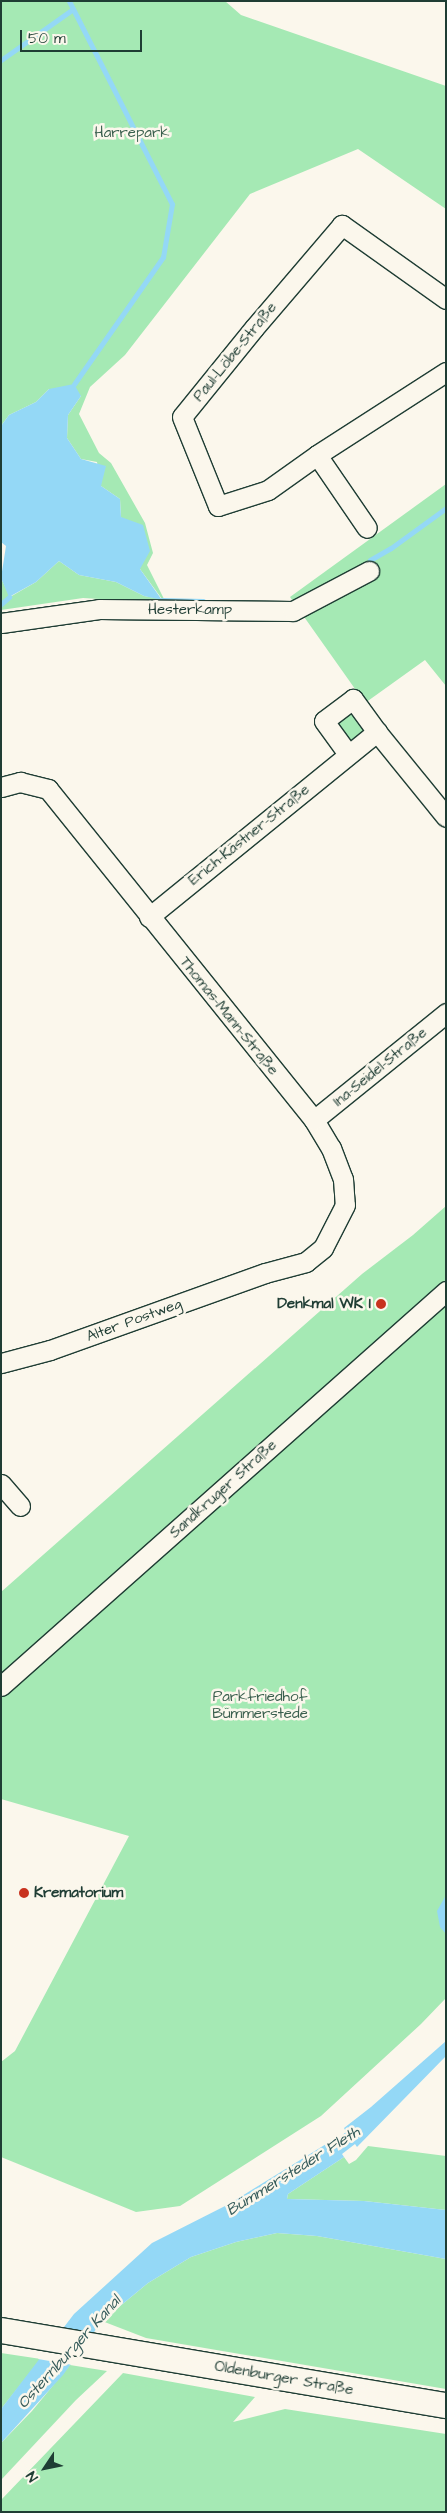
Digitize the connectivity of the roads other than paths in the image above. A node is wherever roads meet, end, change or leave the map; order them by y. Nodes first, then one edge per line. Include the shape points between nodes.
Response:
1 (446, 299) edge
2 (446, 372) edge
3 (316, 455) junction
4 (367, 528) dead end
5 (369, 571) dead end
6 (1, 623) edge
7 (377, 732) junction
8 (348, 754) junction
9 (1, 787) edge
10 (444, 816) edge
11 (150, 917) junction
12 (446, 1013) edge
13 (314, 1120) junction
14 (265, 1274) joint
15 (446, 1292) edge
16 (1, 1363) edge
17 (1, 1484) edge
18 (20, 1506) dead end
19 (1, 1686) edge
20 (1, 2330) edge
21 (446, 2405) edge

1 - 3 street, Paul-Löbe-Straße via 342,226 182,417 218,506 268,490
2 - 3 street, Paul-Löbe-Straße
3 - 4 street
5 - 6 street, Hesterkamp via 293,611 99,610
7 - 8 street, Erich-Kästner-Straße
7 - 8 street via 353,699 324,721
7 - 10 street
8 - 11 street, Erich-Kästner-Straße
9 - 11 street, Thomas-Mann-Straße via 20,782 48,789
11 - 13 street, Thomas-Mann-Straße
12 - 13 street, Ina-Seidel-Straße
13 - 14 street, Thomas-Mann-Straße via 331,1148 343,1179 345,1205 323,1248 306,1262
14 - 16 street, Alter Postweg via 96,1335
15 - 19 street, Sandkruger Straße
17 - 18 street
20 - 21 main road, Oldenburger Straße

